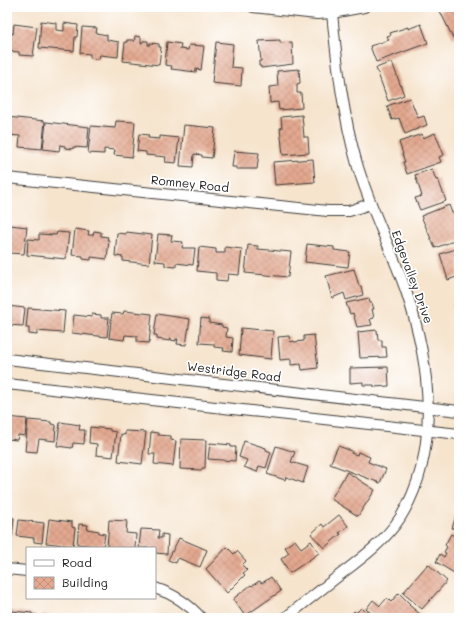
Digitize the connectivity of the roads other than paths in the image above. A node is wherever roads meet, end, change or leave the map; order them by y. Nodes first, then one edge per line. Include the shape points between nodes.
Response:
1 (252, 7) edge
2 (364, 7) edge
3 (332, 14) junction
4 (7, 178) edge
5 (370, 204) junction
6 (7, 359) edge
7 (7, 384) edge
8 (428, 408) junction
9 (459, 411) edge
10 (427, 430) junction
11 (459, 434) edge
12 (7, 569) edge
13 (26, 571) edge
14 (156, 588) edge
15 (201, 618) edge
16 (285, 618) edge

1 - 3 street
2 - 3 street
3 - 5 street, Edgevalley Drive via 341,91 357,163
4 - 5 street, Romney Road via 328,211 349,211
5 - 8 street, Edgevalley Drive via 406,290 418,326
6 - 8 street, Westridge Road
7 - 10 street
8 - 9 street, Westridge Road
8 - 10 street, Edgevalley Drive
10 - 11 street
10 - 16 street, Edgevalley Drive via 415,486 399,518 384,538
12 - 13 street
14 - 15 street via 179,599

